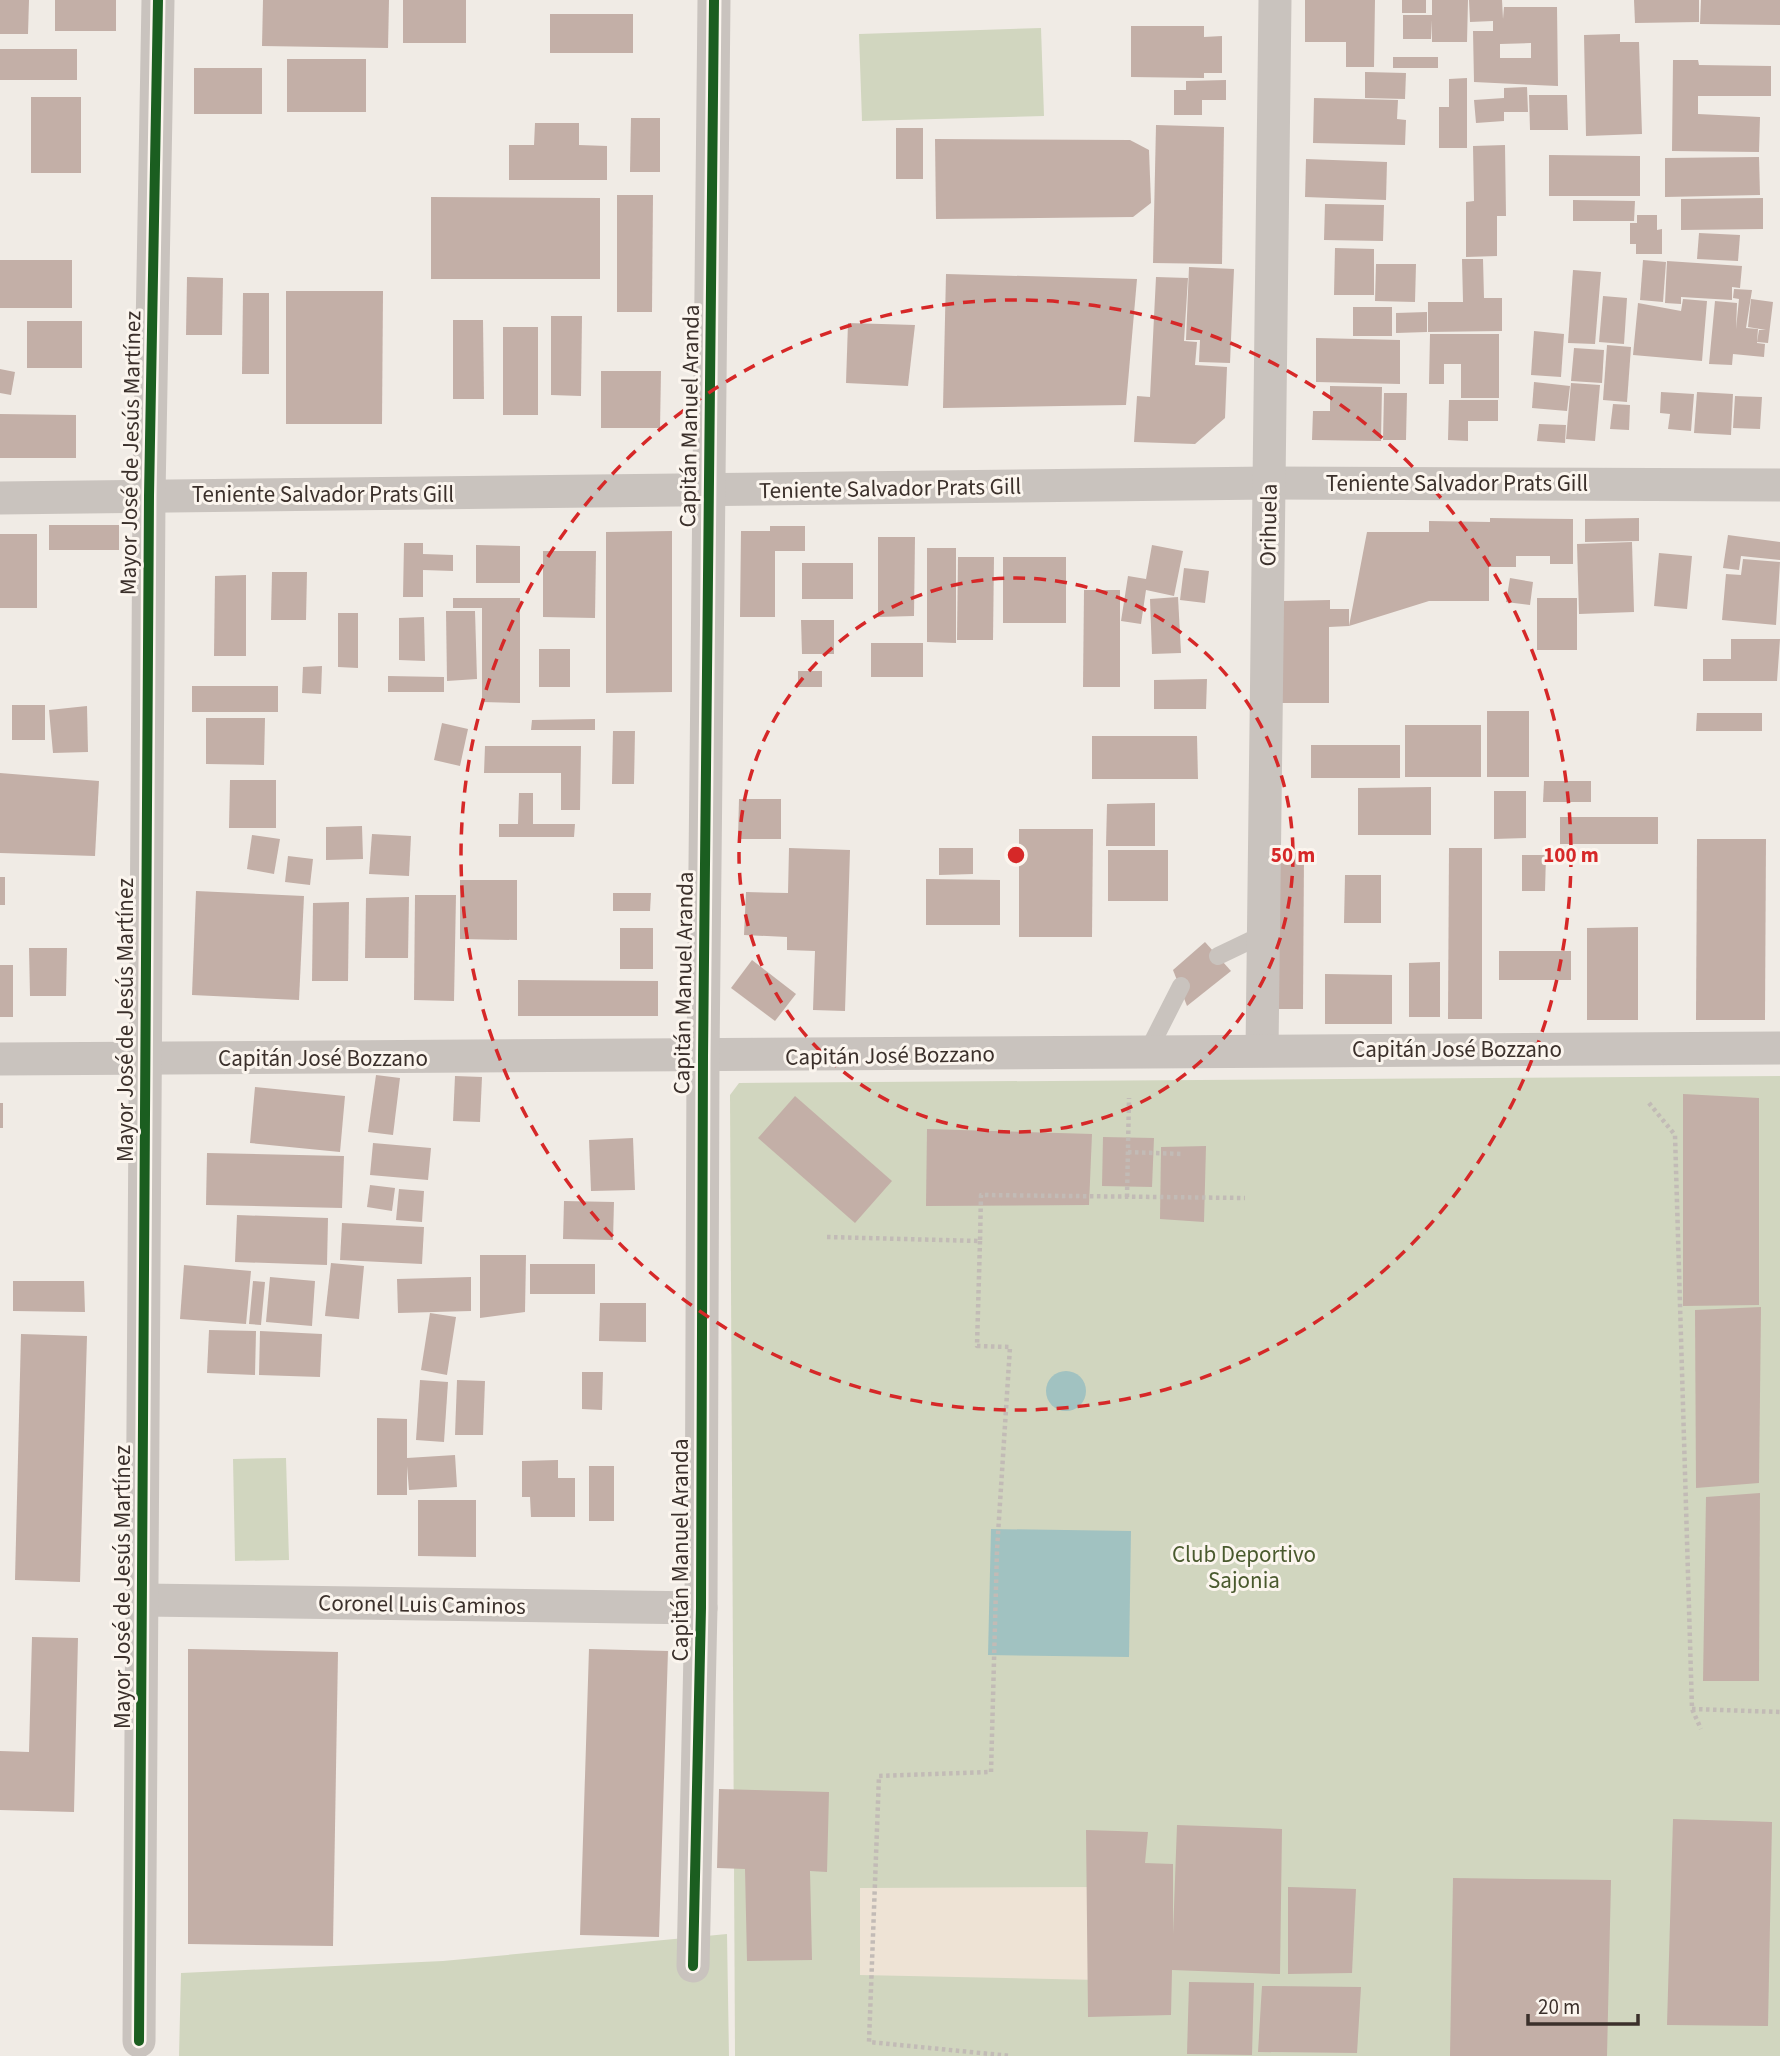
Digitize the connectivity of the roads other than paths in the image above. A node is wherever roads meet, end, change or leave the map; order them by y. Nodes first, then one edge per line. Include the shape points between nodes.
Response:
1 (158, 0) edge
2 (714, 0) edge
3 (1275, 0) edge
4 (1269, 483) junction
5 (1780, 485) edge
6 (709, 491) junction
7 (149, 496) junction
8 (0, 498) edge
9 (1264, 934) junction
10 (1218, 956) dead end
11 (1181, 986) dead end
12 (1780, 1048) edge
13 (1262, 1050) junction
14 (1148, 1051) junction
15 (703, 1057) junction
16 (146, 1058) junction
17 (0, 1059) edge
18 (142, 1600) junction
19 (701, 1608) junction
20 (693, 1966) dead end
21 (139, 2041) dead end

1 - 7 street, Mayor José de Jesús Martínez
2 - 6 street, Capitán Manuel Aranda
3 - 4 street, Orihuela
4 - 5 street, Teniente Salvador Prats Gill
4 - 6 street, Teniente Salvador Prats Gill
4 - 9 street, Orihuela
6 - 7 street, Teniente Salvador Prats Gill
6 - 15 street, Capitán Manuel Aranda
7 - 8 street, Teniente Salvador Prats Gill
7 - 16 street, Mayor José de Jesús Martínez
9 - 10 lane
9 - 13 street, Orihuela
11 - 14 lane
12 - 13 street, Capitán José Bozzano
13 - 14 street, Capitán José Bozzano
14 - 15 street, Capitán José Bozzano
15 - 16 street, Capitán José Bozzano
15 - 19 street, Capitán Manuel Aranda
16 - 17 street, Capitán José Bozzano
16 - 18 street, Mayor José de Jesús Martínez
18 - 19 street, Coronel Luis Caminos
18 - 21 street, Mayor José de Jesús Martínez
19 - 20 street, Capitán Manuel Aranda

